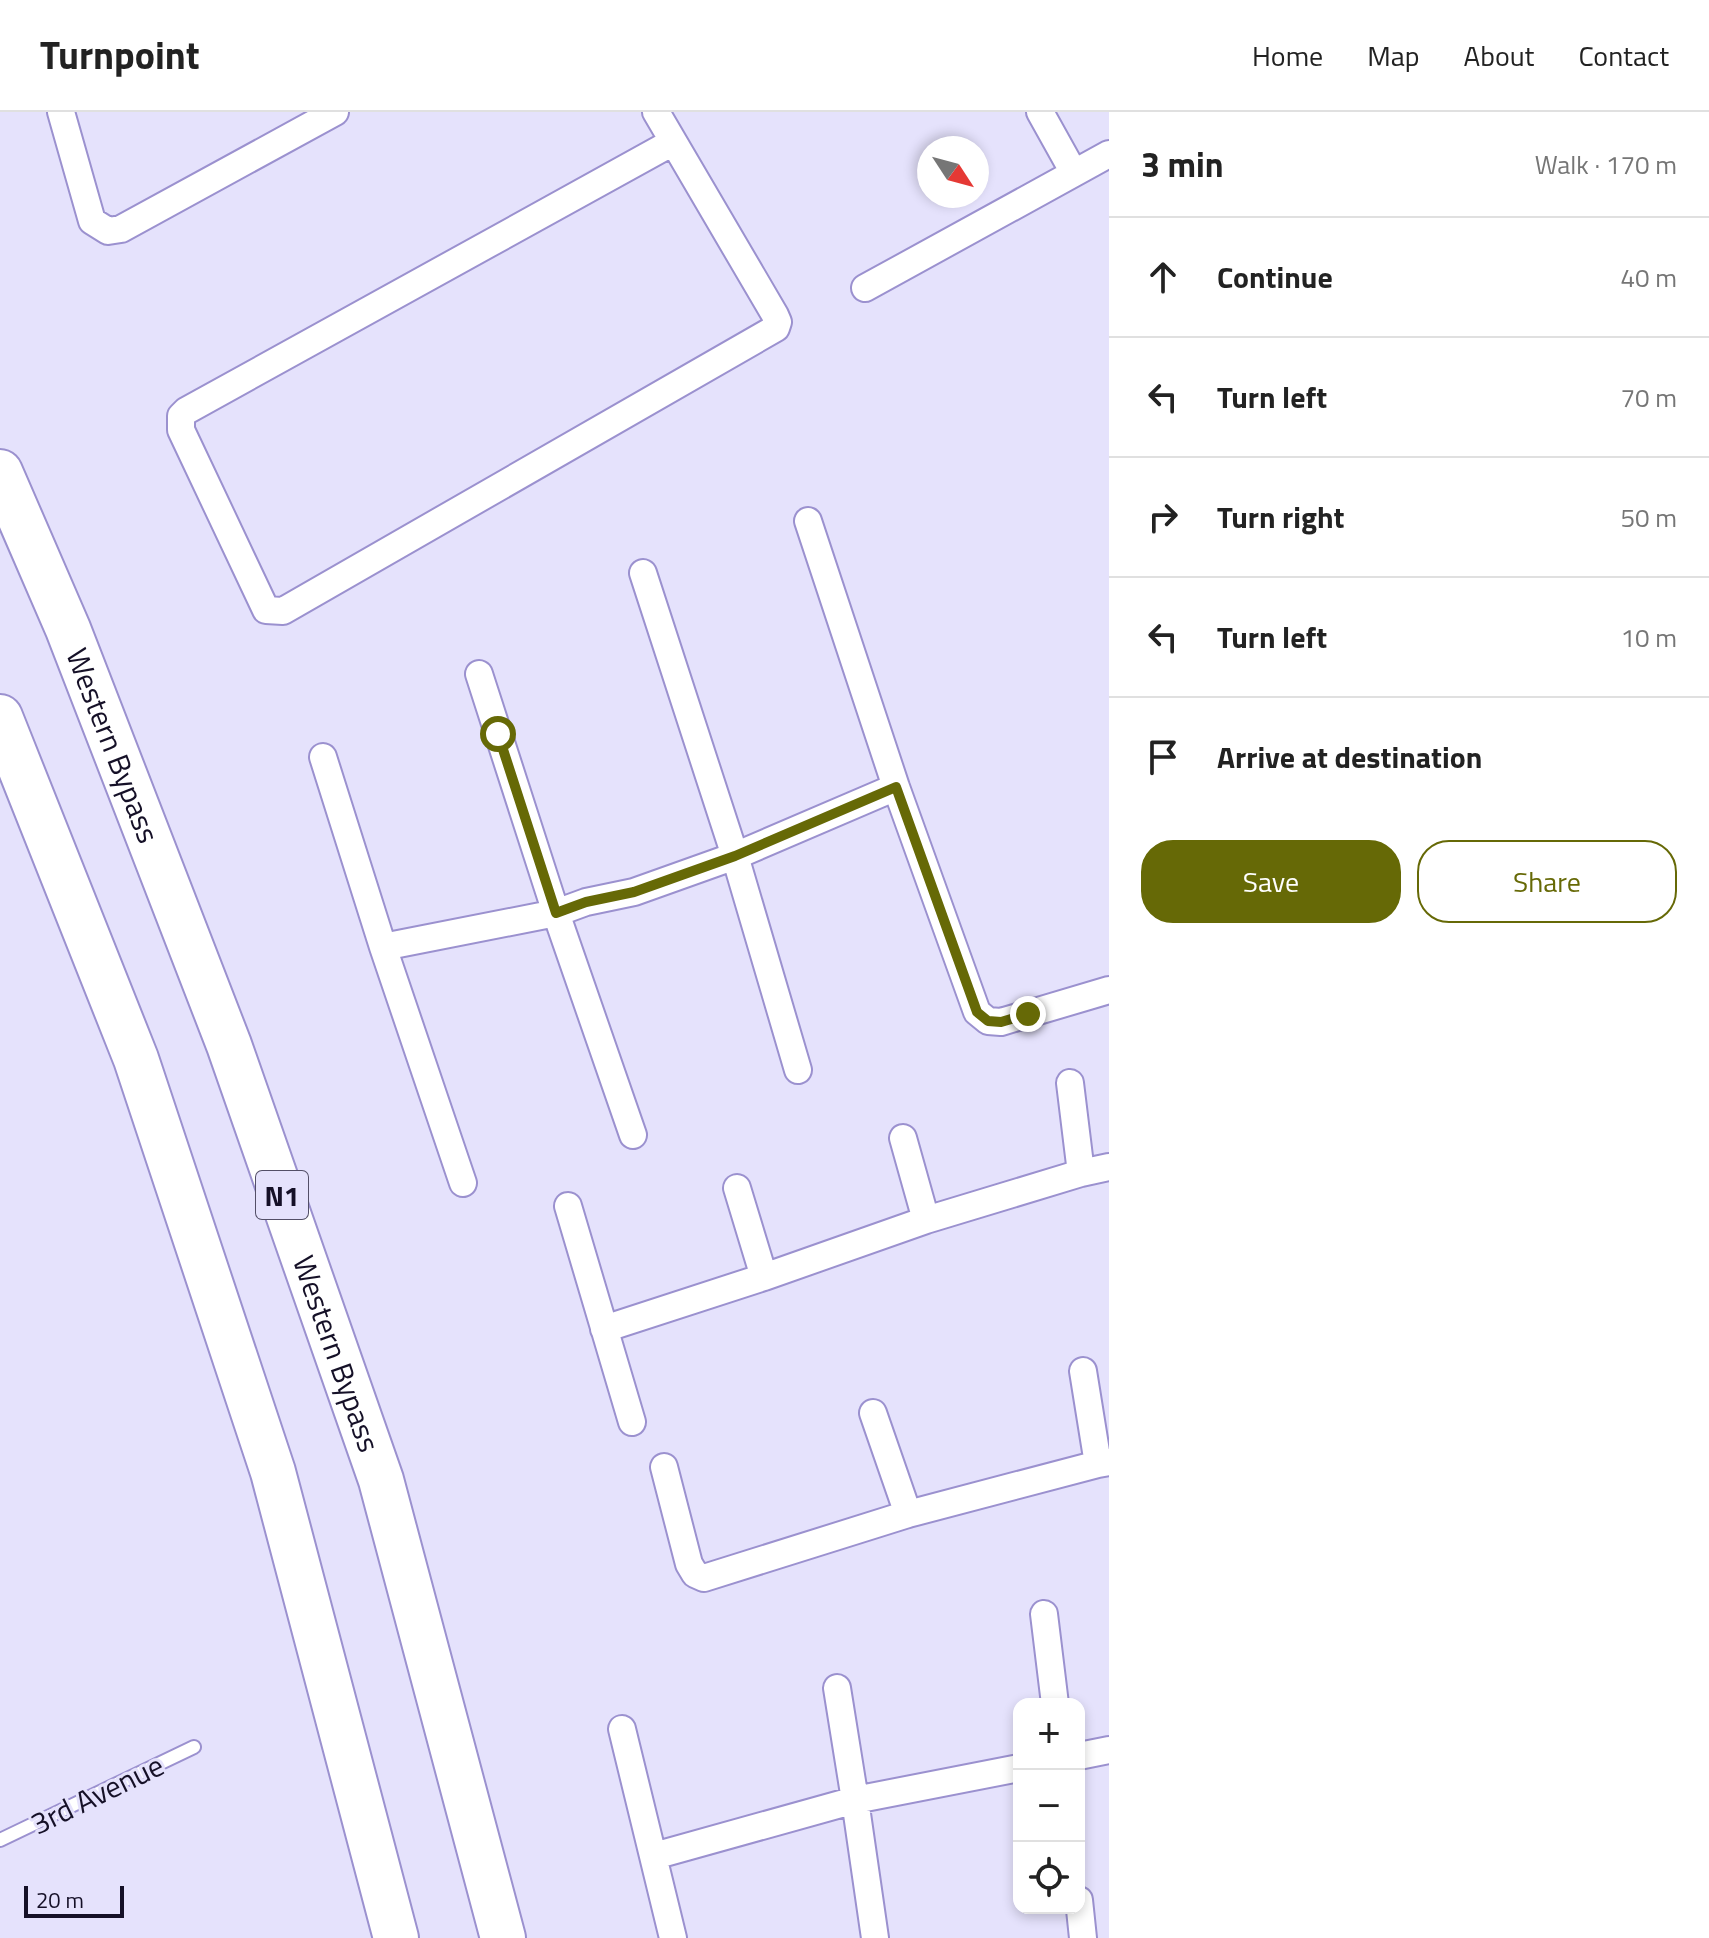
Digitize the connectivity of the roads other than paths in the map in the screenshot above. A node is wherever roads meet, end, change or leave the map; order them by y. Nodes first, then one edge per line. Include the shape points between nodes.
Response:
1 (61, 112) edge
2 (335, 112) edge
3 (656, 112) edge
4 (1040, 112) edge
5 (673, 142) junction
6 (1109, 154) edge
7 (1074, 173) junction
8 (865, 288) dead end
9 (0, 472) edge
10 (808, 521) dead end
11 (643, 573) dead end
12 (479, 674) dead end
13 (0, 717) edge
14 (323, 757) dead end
15 (896, 787) junction
16 (735, 856) junction
17 (556, 913) junction
18 (383, 947) junction
19 (1109, 990) edge
20 (798, 1070) dead end
21 (1070, 1083) dead end
22 (633, 1135) dead end
23 (903, 1138) dead end
24 (1109, 1167) edge
25 (1081, 1173) junction
26 (463, 1183) dead end
27 (737, 1188) dead end
28 (568, 1206) dead end
29 (926, 1220) junction
30 (764, 1277) junction
31 (604, 1329) junction
32 (1083, 1371) dead end
33 (873, 1413) dead end
34 (632, 1422) dead end
35 (1104, 1463) edge
36 (664, 1467) dead end
37 (908, 1514) junction
38 (1044, 1614) dead end
39 (837, 1688) dead end
40 (1054, 1698) edge
41 (622, 1729) dead end
42 (194, 1747) dead end
43 (1109, 1750) edge
44 (1085, 1755) edge
45 (1013, 1769) edge
46 (855, 1800) junction
47 (0, 1840) edge
48 (654, 1856) junction
49 (1080, 1914) edge
50 (396, 1938) edge
51 (503, 1938) edge
52 (673, 1938) edge
53 (875, 1938) edge
54 (1083, 1938) edge

1 - 2 street via 92,221 108,231 121,229
3 - 5 street
4 - 7 street
5 - 5 street via 775,315 776,328 283,611 266,610 181,430 181,416
6 - 7 street
7 - 8 street
9 - 51 highway, Western Bypass / N1 via 68,629 229,1045 381,1480
10 - 15 street
11 - 16 street
12 - 17 street
13 - 50 highway via 136,1059 273,1472
14 - 18 street
15 - 16 street
15 - 19 street via 977,1012 988,1021 1001,1022
16 - 17 street
16 - 20 street
17 - 18 street
17 - 22 street
18 - 26 street
21 - 25 street
23 - 29 street
24 - 25 street
25 - 29 street
27 - 30 street
28 - 31 street
29 - 30 street
30 - 31 street
31 - 34 street
32 - 35 street
33 - 37 street
35 - 37 street
36 - 37 street via 689,1564 704,1578
38 - 40 street
39 - 46 street
41 - 48 street
42 - 47 lane, 3rd Avenue
43 - 44 street
45 - 46 street
46 - 48 street
46 - 53 street
48 - 52 street
49 - 54 street

